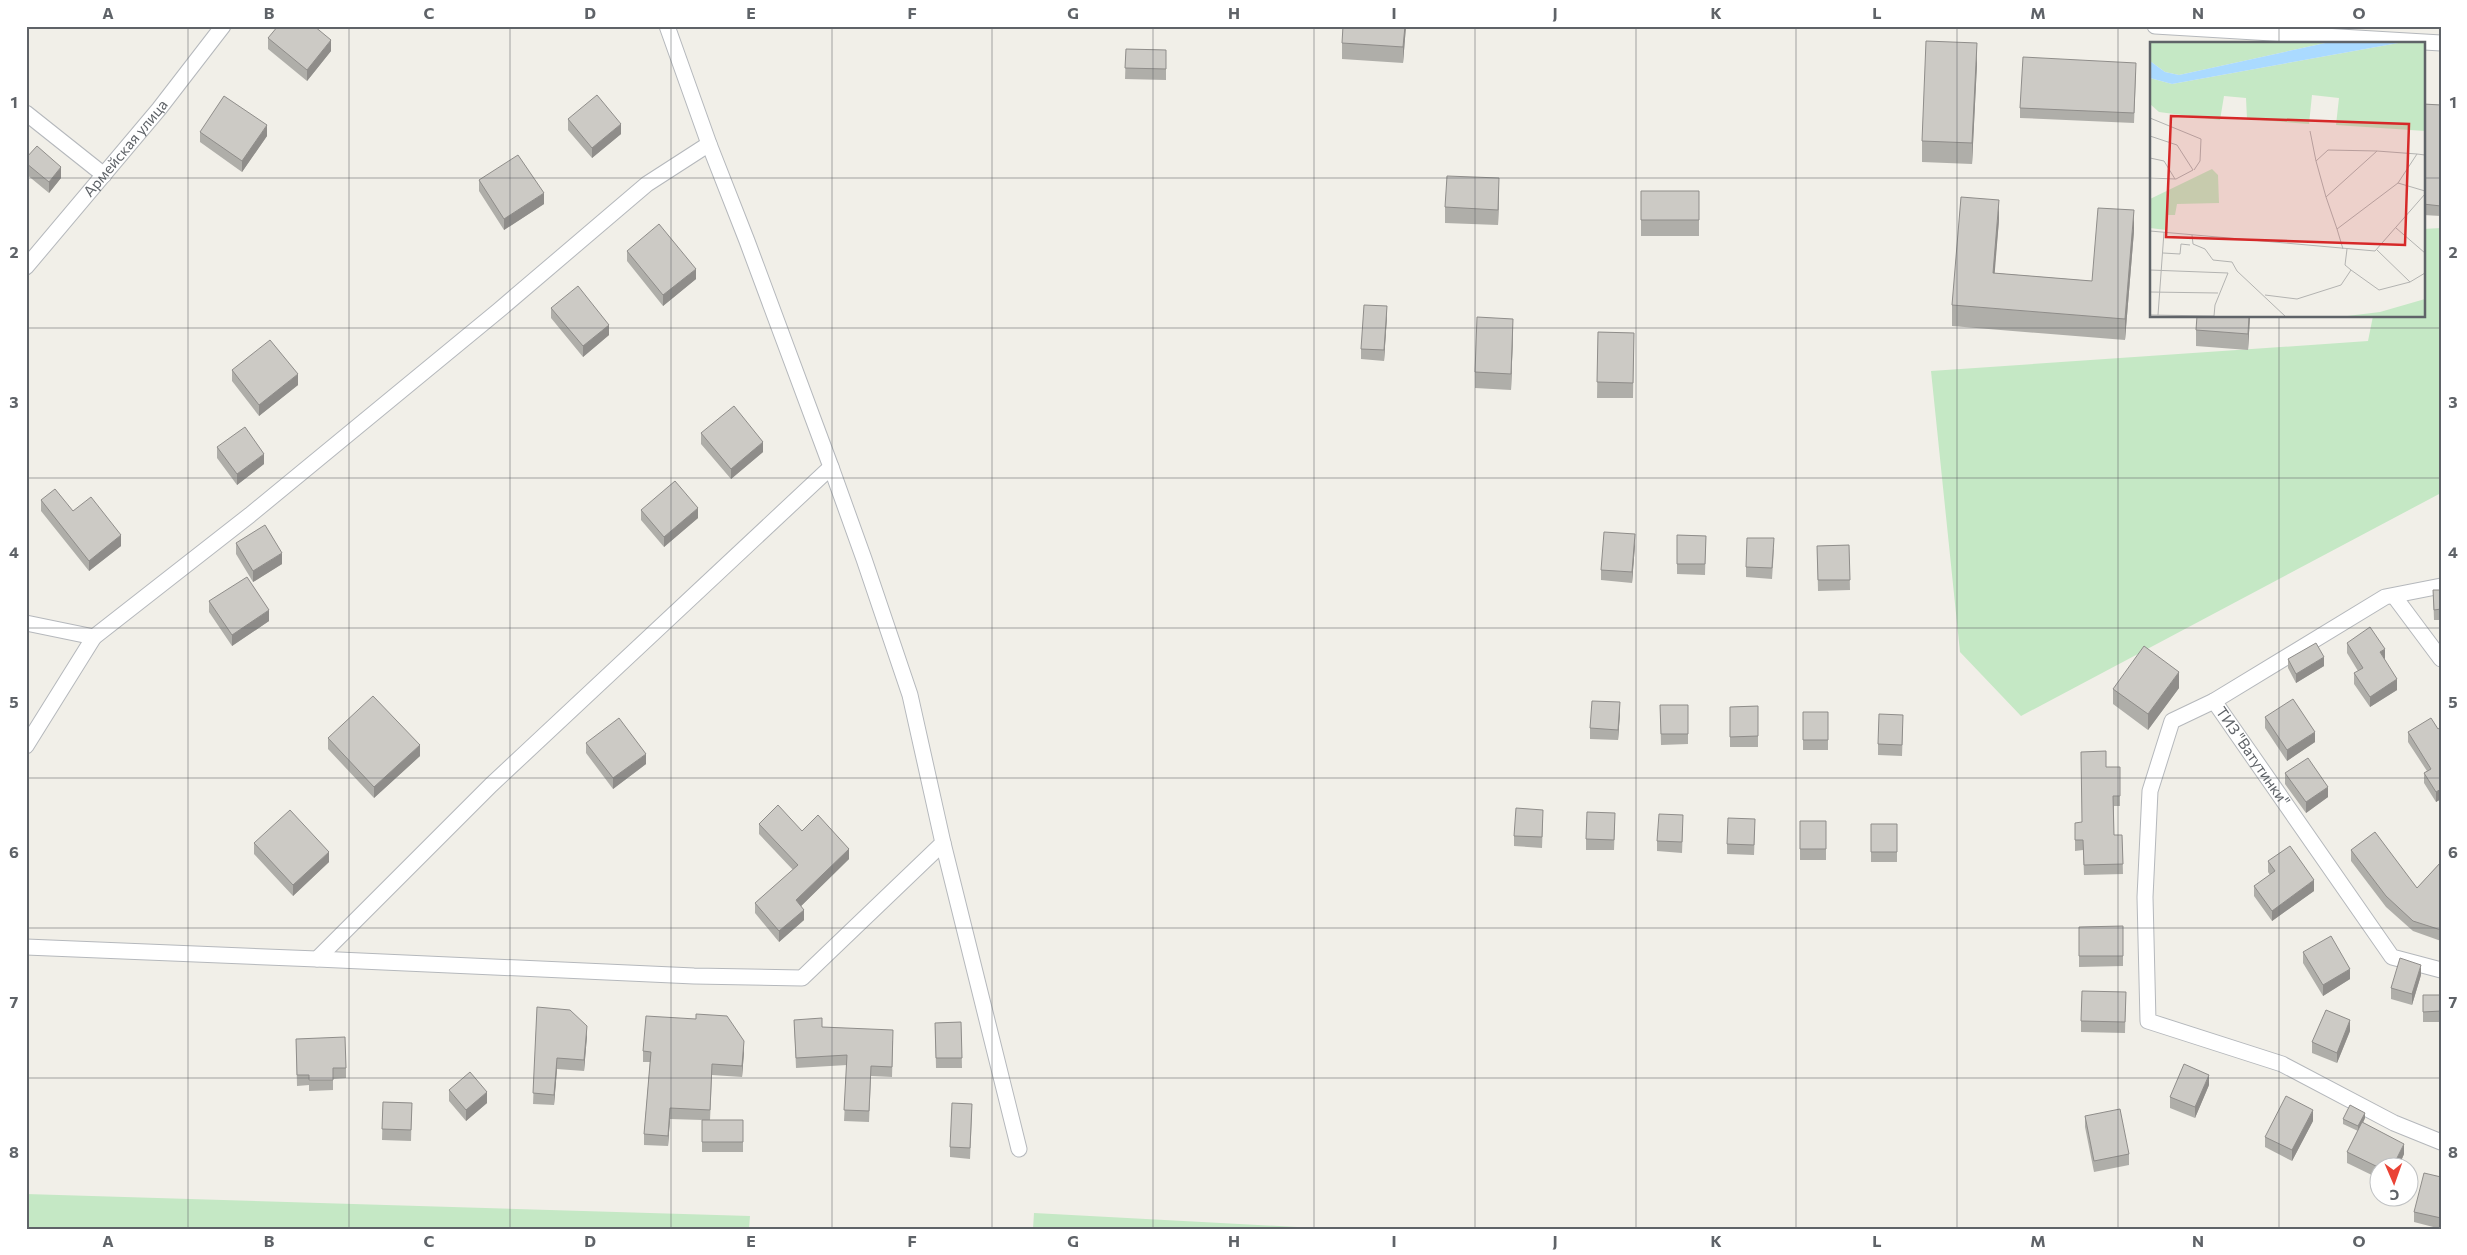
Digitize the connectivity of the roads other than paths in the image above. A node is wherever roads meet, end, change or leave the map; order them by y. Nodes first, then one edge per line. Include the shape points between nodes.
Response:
1 (223, 26) edge
2 (667, 26) edge
3 (2155, 26) edge
4 (2200, 28) edge
5 (2441, 43) edge
6 (26, 113) edge
7 (709, 144) junction
8 (104, 175) junction
9 (26, 268) edge
10 (831, 467) junction
11 (2441, 586) edge
12 (2394, 596) junction
13 (26, 623) edge
14 (94, 637) junction
15 (2441, 659) edge
16 (2214, 701) junction
17 (26, 746) edge
18 (943, 843) junction
19 (26, 947) edge
20 (318, 958) junction
21 (2441, 970) edge
22 (2441, 1142) edge
23 (1020, 1149) dead end

1 - 8 street, Армейская улица
2 - 7 street
3 - 4 street
4 - 5 street
6 - 8 street
7 - 10 street
7 - 14 street via 647,184 250,515
8 - 9 street, Армейская улица
10 - 18 street via 910,695
10 - 20 street via 492,785
11 - 12 street, ТИЗ "Ватутинки"
12 - 15 street
12 - 16 street, ТИЗ "Ватутинки" via 2385,598
13 - 14 street
14 - 17 street
16 - 21 street, ТИЗ "Ватутинки" via 2392,957
16 - 22 street via 2172,721 2150,790 2145,897 2148,1021 2282,1064 2394,1122
18 - 20 street via 802,978
18 - 23 street
19 - 20 street

